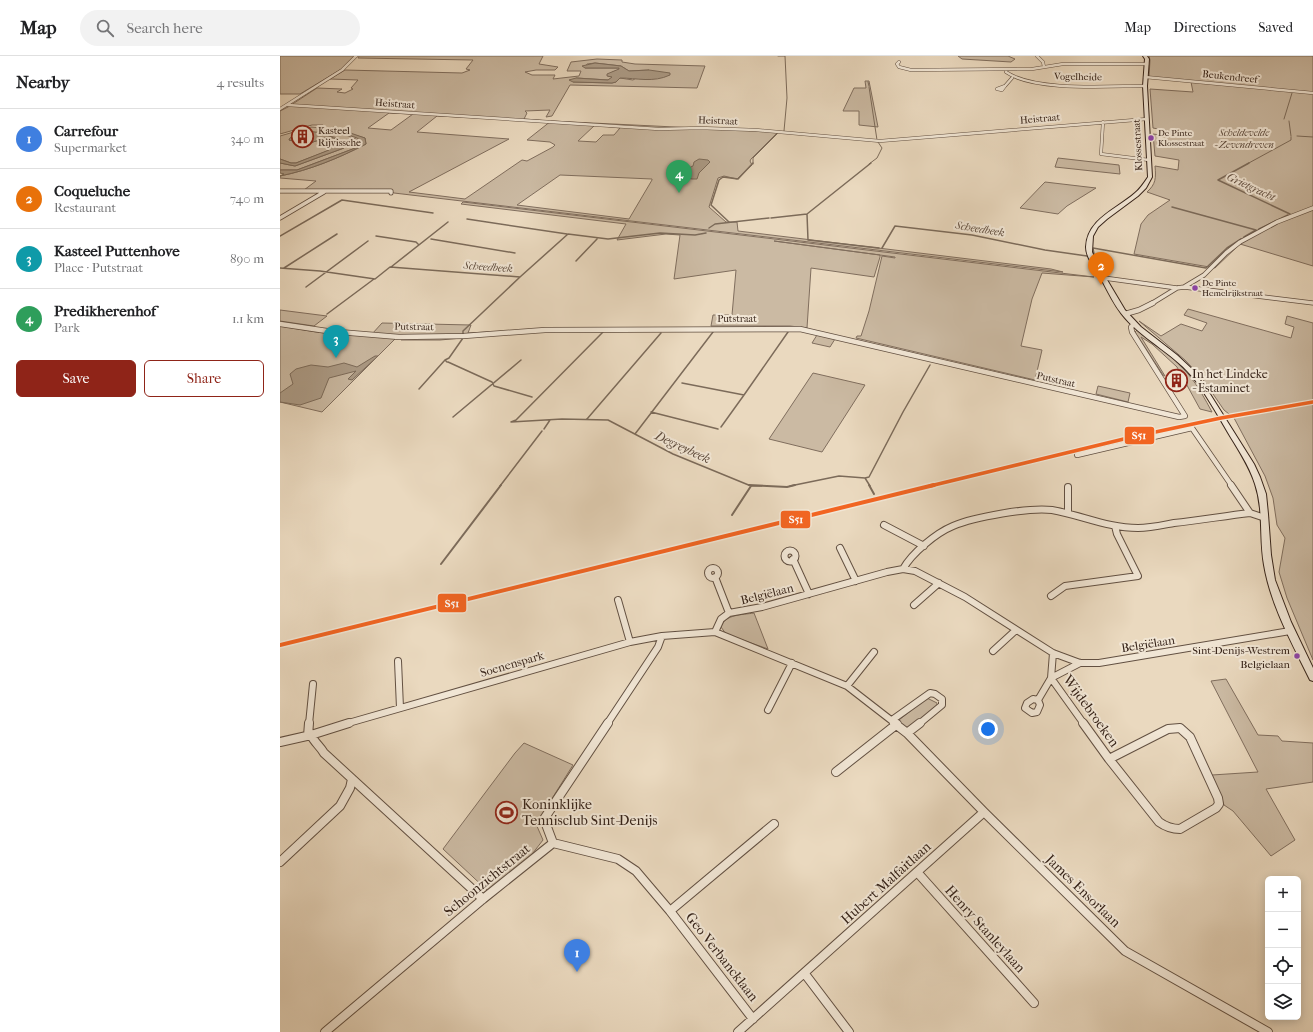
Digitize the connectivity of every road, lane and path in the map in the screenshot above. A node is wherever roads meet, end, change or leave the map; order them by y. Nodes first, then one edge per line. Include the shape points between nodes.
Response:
1 (356, 56) edge
2 (1037, 56) edge
3 (1145, 56) edge
4 (903, 61) dead end
5 (1043, 62) junction
6 (1056, 64) junction
7 (1147, 64) junction
8 (1044, 67) junction
9 (999, 70) junction
10 (1010, 70) junction
11 (1006, 72) junction
12 (1145, 77) junction
13 (1012, 78) junction
14 (1005, 86) dead end
15 (1145, 86) junction
16 (1313, 93) edge
17 (288, 105) junction
18 (280, 109) edge
19 (1147, 119) junction
20 (1103, 122) junction
21 (1149, 160) junction
22 (329, 190) junction
23 (280, 191) edge
24 (309, 191) junction
25 (378, 192) dead end
26 (315, 196) junction
27 (1313, 208) edge
28 (280, 217) edge
29 (1104, 278) junction
30 (1184, 287) junction
31 (1177, 288) junction
32 (1313, 303) edge
33 (1125, 314) junction
34 (280, 324) edge
35 (1134, 324) junction
36 (1077, 455) dead end
37 (1068, 487) dead end
38 (1250, 513) junction
39 (1068, 514) junction
40 (1265, 518) junction
41 (884, 524) dead end
42 (1115, 526) junction
43 (924, 546) junction
44 (840, 548) dead end
45 (793, 560) dead end
46 (903, 569) junction
47 (715, 577) dead end
48 (856, 581) junction
49 (939, 582) junction
50 (809, 594) junction
51 (1051, 596) dead end
52 (618, 600) dead end
53 (914, 605) dead end
54 (729, 613) junction
55 (1016, 630) junction
56 (1290, 631) junction
57 (718, 633) junction
58 (662, 636) junction
59 (630, 642) junction
60 (993, 651) dead end
61 (874, 652) dead end
62 (1053, 653) junction
63 (398, 661) dead end
64 (1080, 663) junction
65 (792, 664) junction
66 (1313, 676) edge
67 (1051, 678) junction
68 (313, 684) dead end
69 (847, 686) junction
70 (1038, 700) dead end
71 (400, 708) junction
72 (768, 710) dead end
73 (894, 722) junction
74 (320, 732) junction
75 (906, 733) junction
76 (310, 736) junction
77 (280, 742) edge
78 (318, 743) junction
79 (1109, 759) junction
80 (836, 772) dead end
81 (352, 779) junction
82 (984, 812) junction
83 (774, 824) dead end
84 (552, 843) junction
85 (280, 862) edge
86 (917, 872) junction
87 (483, 899) junction
88 (670, 911) junction
89 (805, 974) junction
90 (1034, 1003) dead end
91 (753, 1019) junction
92 (325, 1032) edge
93 (738, 1032) edge
94 (849, 1032) edge
95 (1268, 1032) edge

1 - 17 street via 344,68
2 - 5 street
3 - 7 street, Klossestraat
4 - 9 street, Vogelheide via 897,64 906,69
5 - 6 street
5 - 8 street
6 - 7 street, Vogelheide
6 - 8 street, Vogelheide
7 - 12 street, Klossestraat
8 - 10 street, Vogelheide
9 - 10 street, Vogelheide
9 - 11 street, Vogelheide
10 - 11 street, Vogelheide
11 - 13 street, Vogelheide
12 - 15 street, Klossestraat
12 - 16 street, Beukendreef
13 - 14 street
13 - 15 street, Vogelheide via 1062,85
15 - 19 street, Klossestraat
17 - 18 street
17 - 20 street, Heistraat via 659,128 756,130 876,141
19 - 20 street, Heistraat
19 - 21 street, Klossestraat
20 - 21 street via 1101,154
21 - 29 street, Klossestraat via 1150,177 1145,188 1109,215 1089,242 1091,255
22 - 24 street
22 - 25 street
22 - 26 street
23 - 24 street
24 - 26 street
26 - 28 street
27 - 30 street via 1276,222 1240,242 1206,273
29 - 31 street
29 - 33 street
30 - 31 street
30 - 32 street
31 - 33 street via 1136,312
33 - 35 street
34 - 35 street, Putstraat via 400,337 464,336 545,330 800,329 1179,417 1185,416 1132,332 1131,327
35 - 40 street via 1181,360 1197,379 1256,477
36 - 38 street via 1192,428
37 - 39 street
38 - 40 street
38 - 42 street via 1162,526
39 - 42 street
39 - 43 street via 1051,510 1019,511 967,521 952,526
40 - 56 street via 1264,535 1268,565
41 - 43 street
42 - 51 street via 1116,534 1138,576 1065,586
43 - 46 street
44 - 48 street
45 - 50 street, Belgiëlaan
46 - 48 street, Belgiëlaan
46 - 49 street, Belgiëlaan via 916,571
47 - 54 street, Belgiëlaan
48 - 50 street, Belgiëlaan
49 - 53 street
49 - 55 street, Belgiëlaan
50 - 54 street, Belgiëlaan
52 - 59 street
54 - 57 street, Belgiëlaan via 721,619
55 - 60 street
55 - 62 street, Belgiëlaan
56 - 64 street, Belgiëlaan via 1099,663
56 - 66 street
57 - 58 street
57 - 65 street, James Ensorlaan
58 - 59 street, Soenenspark
58 - 84 street via 658,647 544,819
59 - 71 street, Soenenspark
61 - 69 street
62 - 64 street, Belgiëlaan
62 - 67 street
63 - 71 street
64 - 67 street, Belgiëlaan
65 - 69 street, James Ensorlaan
65 - 72 street
67 - 70 street
67 - 79 street, Wijdebroeken
68 - 76 street
69 - 73 street, James Ensorlaan
71 - 74 street, Soenenspark
73 - 75 street, James Ensorlaan
73 - 75 street via 930,693 942,699 942,705
73 - 80 street
74 - 76 street, Soenenspark
74 - 78 street
75 - 82 street, James Ensorlaan
76 - 77 street, Soenenspark
76 - 78 street
78 - 81 street via 324,753
79 - 79 street, Wijdebroeken via 1168,729 1180,728 1190,736 1219,804 1180,829 1167,828 1158,822
81 - 85 street via 340,806
81 - 87 street
82 - 86 street, Hubert Malfaitlaan
82 - 95 street, James Ensorlaan via 1125,951
83 - 88 street, Geo Verbancklaan
84 - 87 street, Schoonzichtstraat
84 - 88 street, Geo Verbancklaan via 618,859 636,871
86 - 89 street, Hubert Malfaitlaan
86 - 90 street, Henry Stanleylaan
87 - 92 street, Schoonzichtstraat
88 - 91 street, Geo Verbancklaan
89 - 91 street, Hubert Malfaitlaan
89 - 94 street
91 - 93 street, Hubert Malfaitlaan

